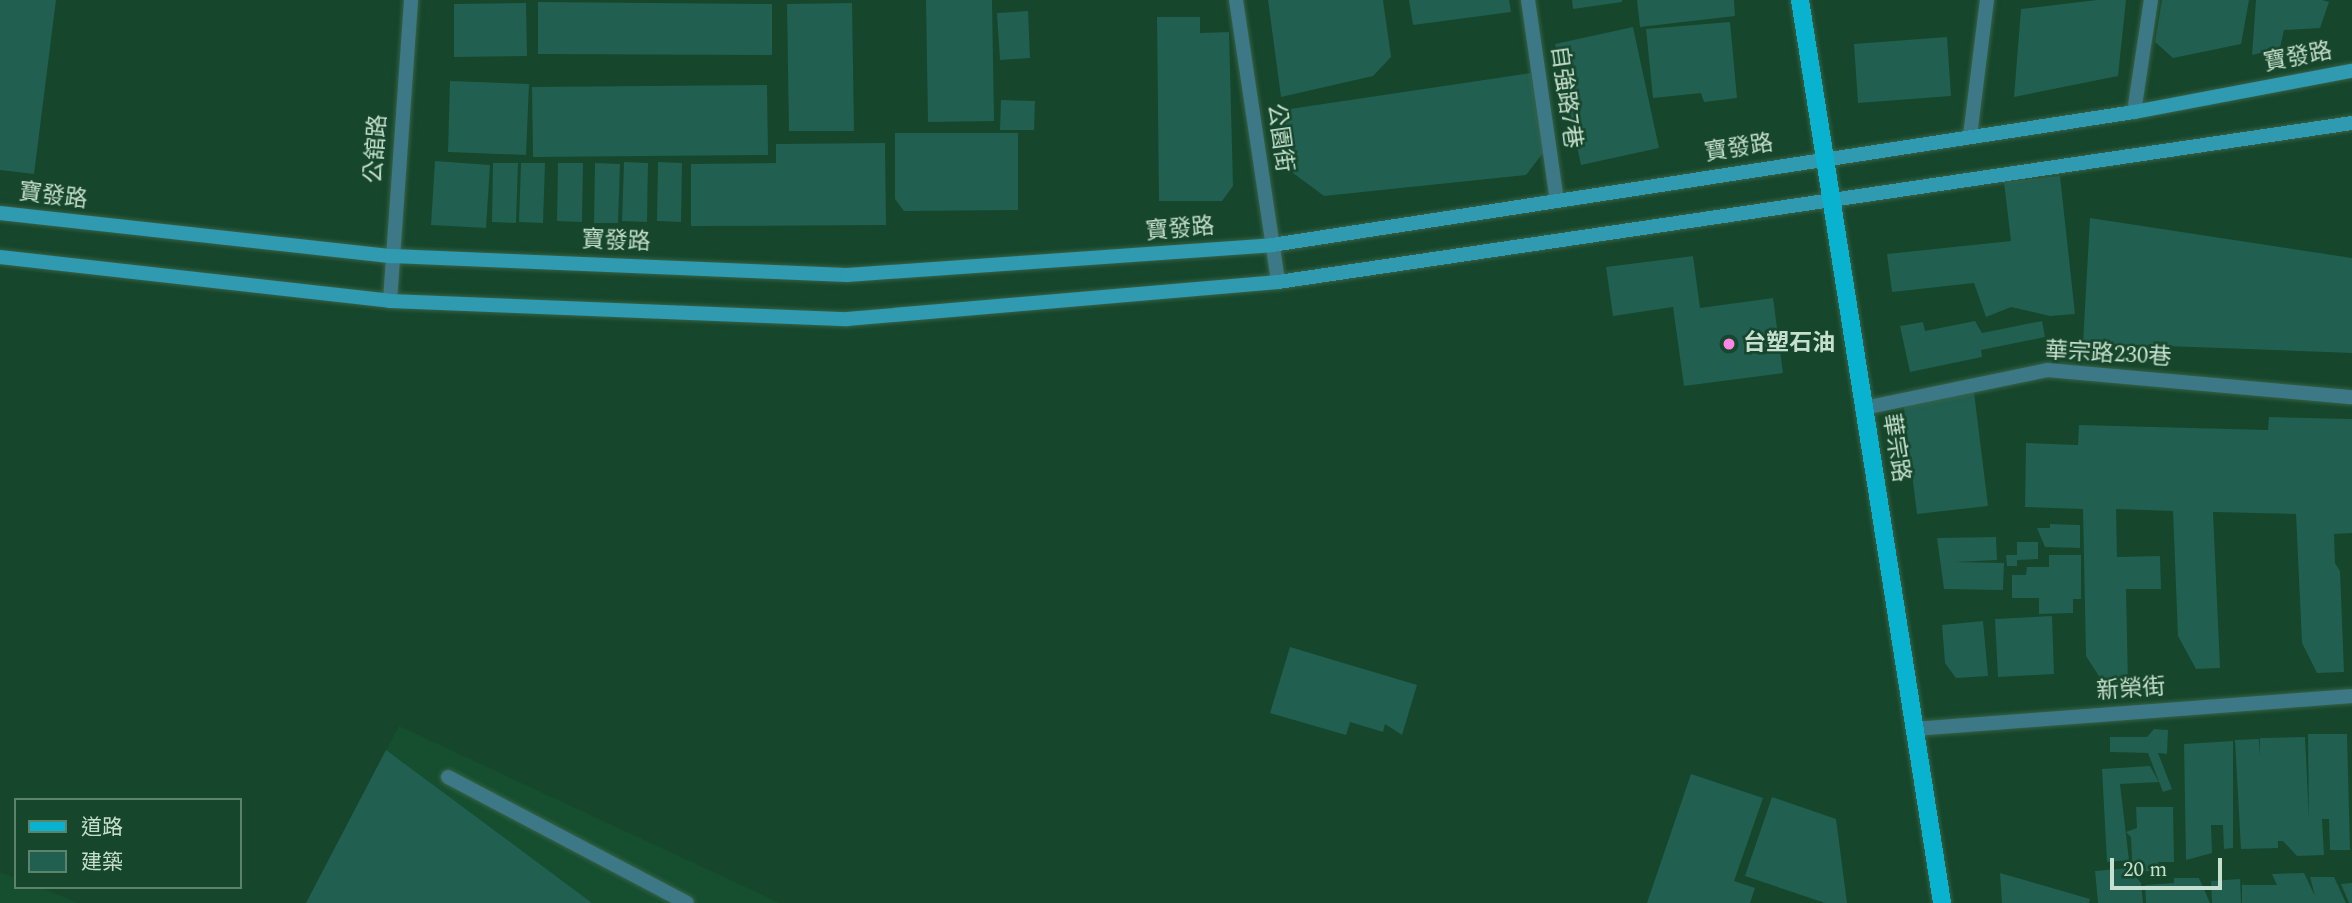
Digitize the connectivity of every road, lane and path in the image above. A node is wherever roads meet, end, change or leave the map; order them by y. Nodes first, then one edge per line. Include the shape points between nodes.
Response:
1 (411, 0) edge
2 (1236, 0) edge
3 (1528, 0) edge
4 (1800, 0) edge
5 (1987, 0) edge
6 (2151, 0) edge
7 (2352, 71) edge
8 (2134, 112) junction
9 (2352, 122) edge
10 (1970, 136) junction
11 (1824, 158) junction
12 (1557, 201) junction
13 (1832, 201) junction
14 (0, 214) edge
15 (1272, 245) junction
16 (392, 256) junction
17 (0, 257) edge
18 (1278, 282) junction
19 (390, 300) junction
20 (2352, 397) edge
21 (1864, 408) junction
22 (2352, 696) edge
23 (1914, 729) junction
24 (448, 777) dead end
25 (687, 903) edge
26 (1942, 903) edge

1 - 16 street, 公舘路
2 - 15 street, 公園街
3 - 12 street, 自強路7巷
4 - 11 main road, 華宗路
5 - 10 street
6 - 8 street
7 - 8 main road, 寶發路
8 - 10 main road, 寶發路
9 - 13 main road
10 - 11 main road, 寶發路
11 - 12 main road, 寶發路
11 - 13 main road, 華宗路
12 - 15 main road, 寶發路
13 - 18 main road
13 - 21 main road, 華宗路
14 - 16 main road, 寶發路
15 - 16 main road, 寶發路 via 847,275
15 - 18 street, 公園街
16 - 19 street, 公舘路
17 - 19 main road
18 - 19 main road via 847,319
20 - 21 street, 華宗路230巷 via 2048,370
21 - 23 main road, 華宗路
22 - 23 street, 新榮街
23 - 26 main road, 華宗路
24 - 25 street

